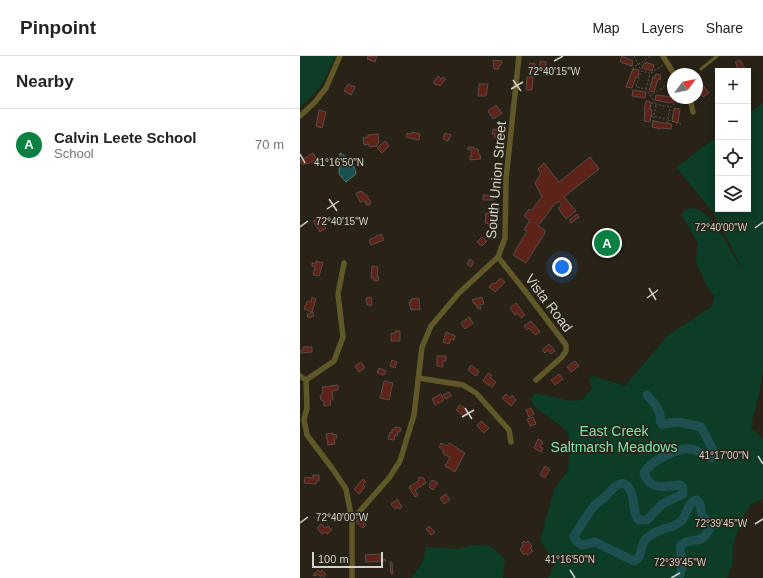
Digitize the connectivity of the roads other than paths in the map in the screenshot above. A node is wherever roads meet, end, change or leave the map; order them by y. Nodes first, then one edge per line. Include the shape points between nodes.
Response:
1 (340, 56) edge
2 (520, 56) edge
3 (663, 56) edge
4 (717, 56) edge
5 (670, 68) edge
6 (702, 68) edge
7 (691, 104) edge
8 (693, 112) dead end
9 (300, 116) edge
10 (498, 257) junction
11 (344, 263) dead end
12 (300, 376) edge
13 (418, 378) junction
14 (306, 380) junction
15 (536, 380) dead end
16 (511, 442) dead end
17 (352, 520) junction
18 (352, 578) edge

1 - 9 street via 326,88 316,102
2 - 10 street, South Union Street via 506,179 505,238
3 - 5 street
4 - 6 lane
7 - 8 street
10 - 13 street, South Union Street via 459,293 431,326 422,347
10 - 15 street, Vista Road via 566,345 562,358
11 - 14 street via 338,294 343,337 334,361
12 - 14 street
13 - 16 street via 463,386 476,393 509,430
13 - 17 street, South Union Street via 414,415 400,461 389,478
14 - 17 street via 307,408 304,420 307,434 346,489
17 - 18 street

